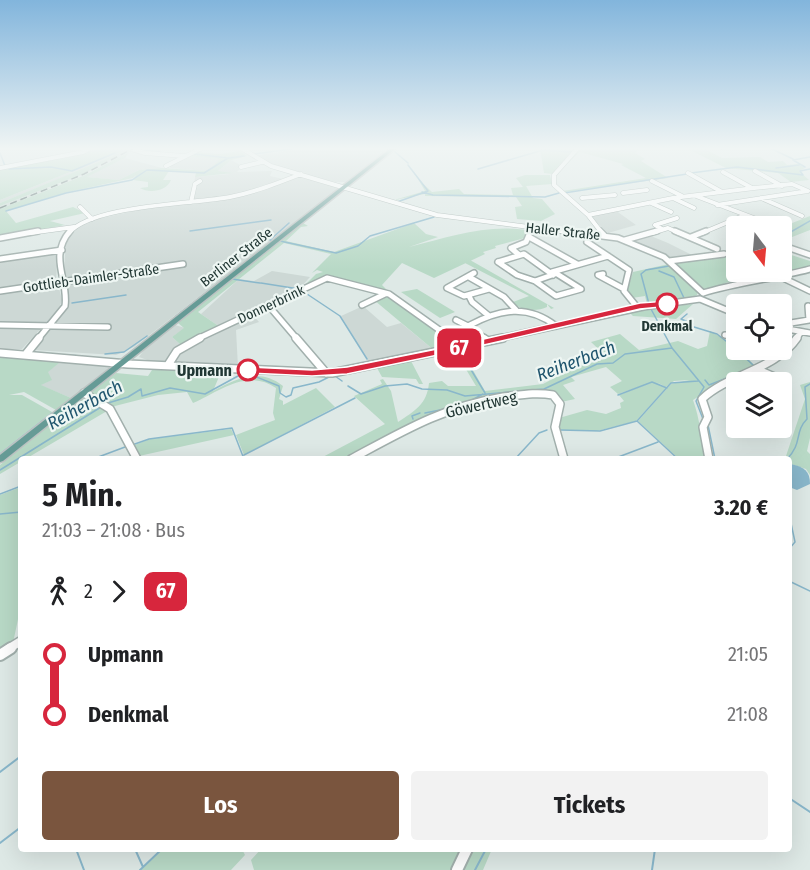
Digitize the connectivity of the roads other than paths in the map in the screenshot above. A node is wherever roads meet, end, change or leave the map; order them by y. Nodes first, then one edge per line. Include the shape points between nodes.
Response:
1 (194, 189) edge
2 (260, 189) edge
3 (342, 189) edge
4 (350, 189) edge
5 (557, 189) edge
6 (667, 189) edge
7 (716, 189) edge
8 (753, 189) joint
9 (757, 189) edge
10 (803, 189) edge
11 (647, 190) dead end
12 (635, 192) junction
13 (722, 192) junction
14 (623, 193) dead end
15 (797, 193) junction
16 (696, 195) junction
17 (684, 197) junction
18 (588, 198) dead end
19 (673, 198) junction
20 (761, 198) junction
21 (809, 198) edge
22 (191, 202) junction
23 (651, 202) junction
24 (717, 205) junction
25 (629, 206) junction
26 (689, 206) junction
27 (80, 207) dead end
28 (682, 207) dead end
29 (694, 208) dead end
30 (658, 212) dead end
31 (588, 215) junction
32 (745, 215) joint
33 (802, 216) dead end
34 (677, 218) dead end
35 (92, 219) junction
36 (74, 227) junction
37 (531, 228) junction
38 (662, 229) junction
39 (604, 236) junction
40 (529, 237) junction
41 (691, 237) junction
42 (0, 238) edge
43 (625, 240) junction
44 (587, 242) dead end
45 (62, 249) junction
46 (717, 249) dead end
47 (792, 249) edge
48 (518, 254) junction
49 (724, 254) dead end
50 (810, 255) edge
51 (608, 256) junction
52 (0, 259) edge
53 (669, 261) junction
54 (183, 264) dead end
55 (577, 264) junction
56 (810, 269) edge
57 (554, 273) junction
58 (603, 273) dead end
59 (792, 274) edge
60 (62, 281) junction
61 (535, 281) junction
62 (746, 282) edge
63 (791, 282) edge
64 (489, 289) junction
65 (624, 289) junction
66 (0, 291) edge
67 (810, 291) edge
68 (703, 293) junction
69 (387, 294) junction
70 (469, 296) junction
71 (700, 299) junction
72 (268, 305) junction
73 (362, 305) dead end
74 (808, 306) dead end
75 (638, 307) junction
76 (516, 310) junction
77 (726, 310) edge
78 (489, 316) junction
79 (456, 320) dead end
80 (792, 323) edge
81 (0, 325) edge
82 (48, 326) junction
83 (556, 326) junction
84 (108, 327) dead end
85 (470, 327) junction
86 (792, 330) edge
87 (801, 332) junction
88 (810, 333) edge
89 (488, 341) junction
90 (792, 343) edge
91 (462, 347) junction
92 (0, 353) edge
93 (23, 354) junction
94 (776, 360) edge
95 (124, 361) junction
96 (168, 365) junction
97 (756, 369) junction
98 (763, 372) edge
99 (326, 373) junction
100 (84, 393) junction
101 (105, 405) joint
102 (135, 456) edge
103 (357, 456) edge
104 (563, 456) edge
105 (709, 456) edge
106 (0, 459) edge
107 (18, 643) edge
108 (0, 655) edge
109 (466, 852) edge
110 (457, 870) edge

1 - 22 street
2 - 22 street via 238,196
3 - 95 main road, Berliner Straße
4 - 37 street, Haller Straße via 437,215
5 - 31 street
6 - 17 street
7 - 13 street
8 - 9 street
8 - 13 street
10 - 15 street via 808,191
11 - 12 street
12 - 14 street
12 - 23 street
13 - 16 street
15 - 20 street
15 - 21 street
16 - 17 street
16 - 24 street
17 - 19 street
18 - 25 street via 613,195
19 - 23 street
19 - 26 street
20 - 24 street
20 - 33 street
22 - 35 street
23 - 25 street
23 - 30 street via 668,211
24 - 32 street
25 - 31 street
26 - 28 street
26 - 29 street
27 - 35 street
31 - 39 street
32 - 41 street
34 - 38 street via 655,225
35 - 36 street
36 - 42 street
36 - 45 street via 65,234
37 - 39 street, Haller Straße
37 - 40 street
38 - 41 street via 671,228
38 - 43 street
39 - 43 street, Haller Straße
40 - 48 street via 511,248
40 - 55 street
41 - 46 street
43 - 53 street, Haller Straße
44 - 51 street
45 - 52 street
45 - 60 street
47 - 50 street
48 - 57 street
48 - 61 street via 499,263
49 - 53 street
51 - 55 street
51 - 65 street via 629,270
53 - 68 street, Haller Straße
54 - 60 street, Gottlieb-Daimler-Straße
55 - 57 street
56 - 59 street
57 - 61 street
57 - 61 street via 581,290 556,296
58 - 65 street via 598,275
60 - 66 street, Gottlieb-Daimler-Straße
60 - 82 street via 65,306
62 - 68 street
63 - 67 street
64 - 70 street
64 - 70 street via 471,275 447,288
64 - 76 street
65 - 75 street
68 - 71 street
69 - 72 street, Donnerbrink via 327,278
69 - 73 street
69 - 91 street
70 - 78 street
71 - 75 street
71 - 77 street
72 - 96 street, Donnerbrink via 185,345
72 - 99 street
74 - 80 street via 809,320
75 - 83 street
76 - 78 street
76 - 83 street via 540,314
78 - 85 street
79 - 85 street
81 - 82 street
82 - 84 street
82 - 93 street
83 - 89 street
85 - 89 street
86 - 87 street
87 - 88 street
87 - 90 street
89 - 91 street
91 - 99 street
92 - 93 street
93 - 95 street
94 - 97 street
95 - 96 street
95 - 100 main road, Berliner Straße
96 - 99 street
97 - 98 street
97 - 105 street via 708,392 702,399
100 - 101 street
100 - 106 main road, Berliner Straße
101 - 102 street
103 - 104 street, Göwertweg via 429,417 475,402 537,392 553,394 560,404 555,427
107 - 108 street
109 - 110 street

